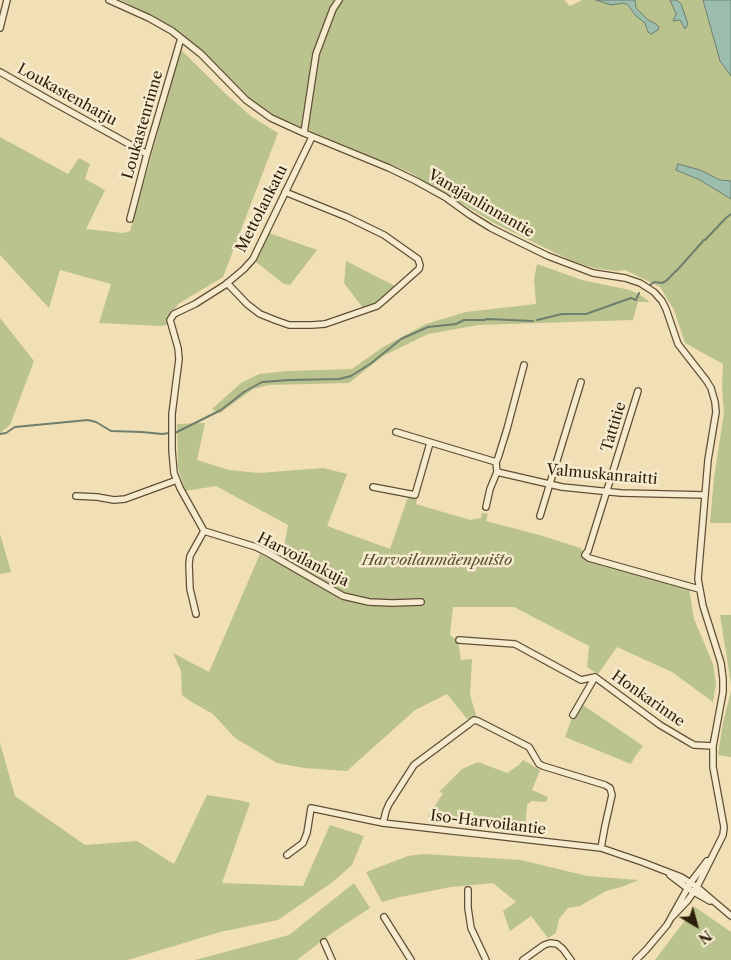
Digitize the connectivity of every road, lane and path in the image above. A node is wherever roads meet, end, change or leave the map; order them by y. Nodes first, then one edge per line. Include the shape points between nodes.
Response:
1 (7, 0) edge
2 (109, 0) edge
3 (339, 0) edge
4 (0, 28) edge
5 (181, 38) junction
6 (0, 72) edge
7 (304, 133) junction
8 (312, 137) junction
9 (147, 154) junction
10 (285, 192) junction
11 (130, 219) dead end
12 (227, 283) junction
13 (524, 365) dead end
14 (581, 382) dead end
15 (638, 391) dead end
16 (396, 432) dead end
17 (430, 443) junction
18 (496, 462) junction
19 (497, 472) junction
20 (177, 480) junction
21 (550, 484) junction
22 (373, 487) dead end
23 (607, 491) junction
24 (705, 495) junction
25 (76, 496) dead end
26 (486, 506) dead end
27 (540, 516) dead end
28 (204, 531) junction
29 (699, 589) junction
30 (421, 602) dead end
31 (196, 614) dead end
32 (459, 640) dead end
33 (595, 677) junction
34 (573, 715) dead end
35 (713, 746) junction
36 (383, 823) junction
37 (601, 848) junction
38 (287, 855) dead end
39 (712, 856) junction
40 (689, 885) junction
41 (695, 889) junction
42 (468, 890) dead end
43 (731, 916) edge
44 (384, 917) dead end
45 (671, 918) junction
46 (324, 942) dead end
47 (332, 960) edge
48 (411, 960) edge
49 (486, 960) edge
50 (523, 960) edge
51 (571, 960) edge
52 (636, 960) edge

1 - 4 street
2 - 5 street, Vanajanlinnantie via 160,23
3 - 7 street via 316,54
5 - 7 street, Vanajanlinnantie via 260,111
5 - 9 street, Loukastenrinne
6 - 9 street, Loukastenharju
7 - 8 street, Vanajanlinnantie
8 - 10 street, Mettolankatu
8 - 24 street, Vanajanlinnantie via 416,181 491,228 548,256 593,273 640,283 654,292 666,309 678,344 706,380 713,395 716,412
9 - 11 street, Loukastenrinne
10 - 12 street, Mettolankatu via 254,258
10 - 12 street via 384,235 418,259 419,268 376,306 325,324 289,325 260,314
12 - 20 street, Mettolankatu via 172,316 179,358 172,414 172,450
13 - 18 street
14 - 21 street
15 - 23 street, Tattitie
16 - 17 street
17 - 18 street
17 - 22 street via 415,495
18 - 19 street
19 - 21 street, Valmuskanraitti
19 - 26 street
20 - 25 street via 125,499
20 - 28 street
21 - 23 street, Valmuskanraitti
21 - 27 street
23 - 24 street, Valmuskanraitti
23 - 29 street, Tattitie via 585,555
24 - 29 street, Vanajanlinnantie
28 - 30 street, Harvoilankuja via 268,553 343,596 369,602
28 - 31 street via 189,564
29 - 35 street, Vanajanlinnantie via 723,679
32 - 33 street, Honkarinne via 516,644 581,680
33 - 34 street
33 - 35 street, Honkarinne via 687,742
35 - 39 street, Vanajanlinnantie via 713,767 724,827 721,841
36 - 37 street, Iso-Harvoilantie
36 - 37 street via 389,804 414,765 478,720 528,747 543,766 610,788 612,795
36 - 38 street, Iso-Harvoilantie via 311,808 305,838
37 - 40 street, Iso-Harvoilantie via 680,877
39 - 40 street, Vanajanlinnantie
39 - 41 street, Vanajanlinnantie
40 - 41 street, Iso-Harvoilantie
40 - 45 street, Vanajanlinnantie
41 - 43 street, Iso-Harvoilantie
41 - 45 street, Vanajanlinnantie
42 - 49 street via 471,928
44 - 48 street
45 - 52 street
46 - 47 street
50 - 51 street via 544,945 556,944

